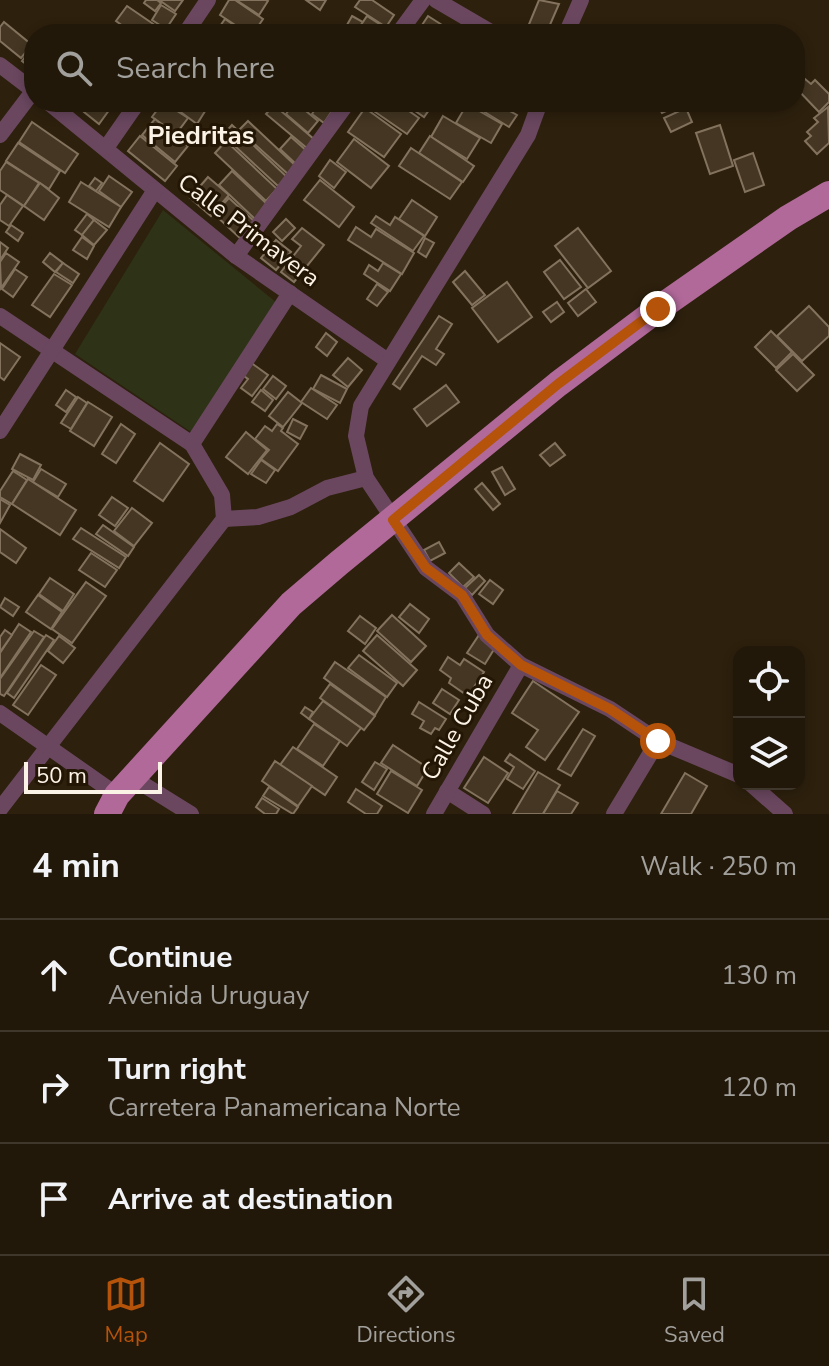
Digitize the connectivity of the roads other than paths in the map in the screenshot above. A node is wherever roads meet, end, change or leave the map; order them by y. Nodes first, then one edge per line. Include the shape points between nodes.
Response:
1 (208, 0) edge
2 (423, 0) edge
3 (436, 0) edge
4 (581, 0) edge
5 (192, 24) edge
6 (405, 24) edge
7 (477, 24) edge
8 (570, 24) edge
9 (0, 65) edge
10 (24, 83) edge
11 (24, 103) edge
12 (61, 112) edge
13 (131, 112) edge
14 (341, 112) edge
15 (536, 112) edge
16 (0, 135) edge
17 (106, 148) junction
18 (155, 190) junction
19 (829, 194) edge
20 (236, 256) junction
21 (290, 293) junction
22 (0, 316) edge
23 (50, 350) junction
24 (388, 361) junction
25 (0, 431) edge
26 (192, 444) junction
27 (366, 478) junction
28 (224, 519) junction
29 (393, 520) junction
30 (521, 665) junction
31 (0, 713) edge
32 (658, 741) junction
33 (47, 745) junction
34 (733, 772) edge
35 (758, 790) edge
36 (447, 791) junction
37 (119, 795) edge
38 (0, 809) edge
39 (191, 814) edge
40 (434, 814) edge
41 (483, 814) edge
42 (614, 814) edge
43 (785, 814) edge

1 - 5 street
2 - 6 street
3 - 7 street
4 - 8 street
9 - 10 street
11 - 16 street
12 - 17 street, Calle Primavera
13 - 17 street
14 - 20 street
15 - 24 street via 528,135
17 - 18 street, Calle Primavera
18 - 20 street, Calle Primavera
18 - 23 street
19 - 29 main road via 658,309
20 - 21 street, Calle Primavera
21 - 24 street, Calle Primavera
21 - 26 street
22 - 23 street
23 - 25 street
23 - 26 street
24 - 27 street via 361,406 356,436
26 - 28 street via 222,495
27 - 28 street via 327,488 280,511
27 - 29 street
28 - 33 street
29 - 30 street via 426,568 462,595 487,635
29 - 37 main road via 291,604
30 - 32 street via 610,709
30 - 36 street, Calle Cuba
31 - 33 street
32 - 34 street
32 - 42 street
33 - 37 street
33 - 38 street
35 - 43 street
36 - 40 street, Calle Cuba
36 - 41 street
37 - 39 street

